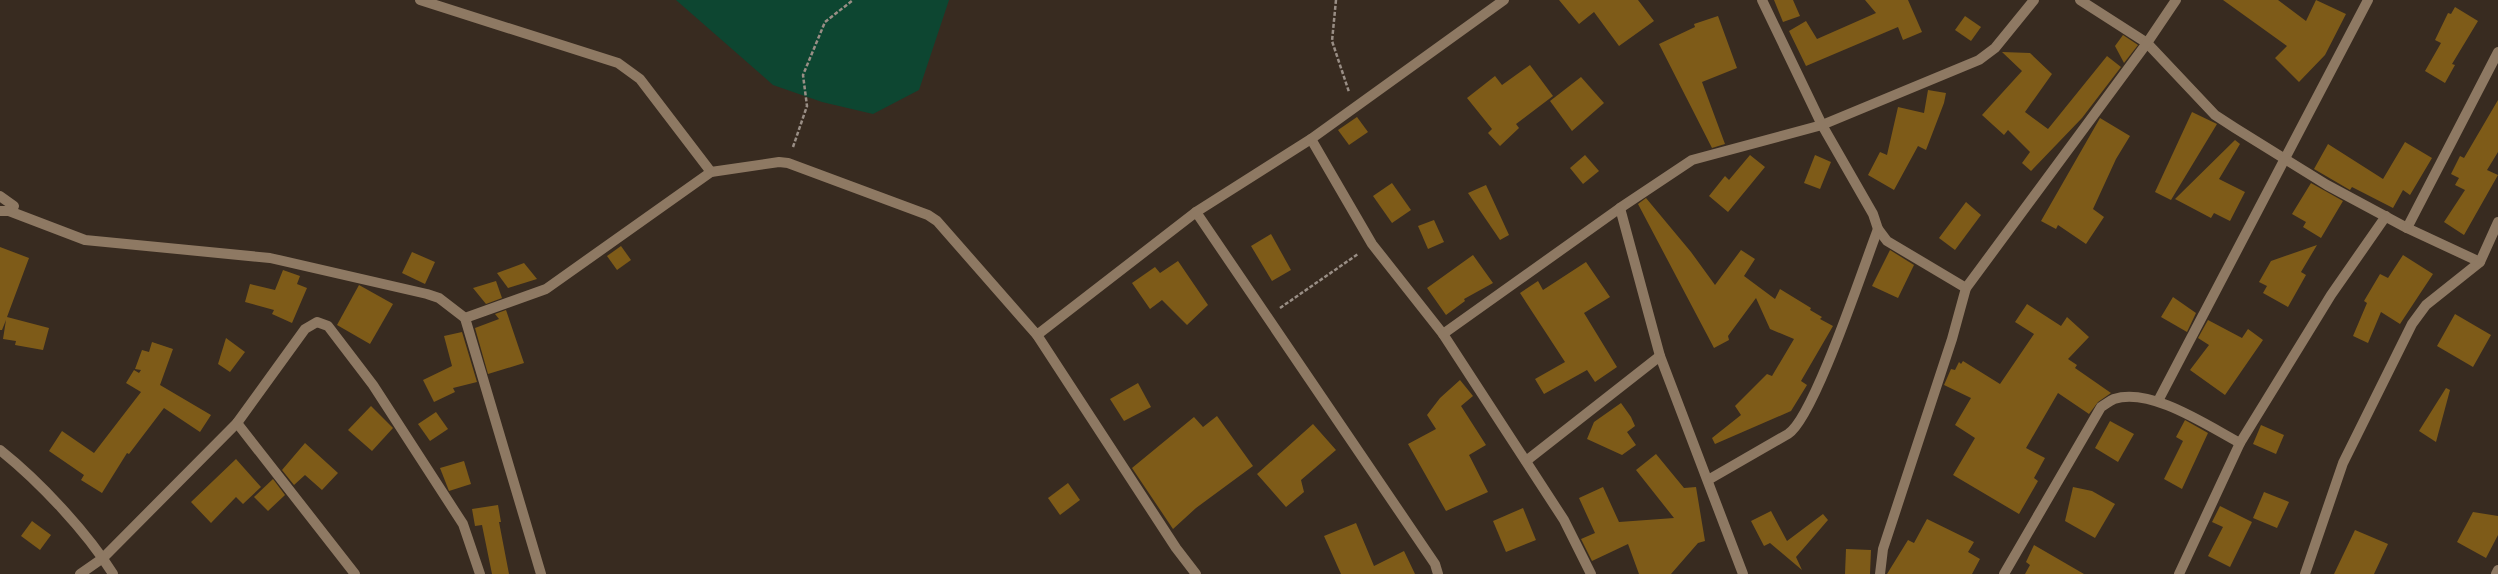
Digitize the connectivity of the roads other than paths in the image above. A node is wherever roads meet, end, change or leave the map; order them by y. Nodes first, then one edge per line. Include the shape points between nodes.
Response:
1 (420, 0) edge
2 (1504, 0) edge
3 (1762, 0) edge
4 (2034, 0) edge
5 (2080, 0) edge
6 (2176, 0) edge
7 (2368, 0) edge
8 (2147, 43) junction
9 (2498, 52) edge
10 (1822, 125) junction
11 (1311, 139) junction
12 (2284, 160) junction
13 (711, 172) junction
14 (0, 196) edge
15 (1620, 208) junction
16 (4, 211) edge
17 (1196, 212) junction
18 (2386, 216) junction
19 (2498, 222) edge
20 (2407, 228) junction
21 (1878, 229) junction
22 (2480, 262) junction
23 (1966, 288) junction
24 (465, 318) junction
25 (1443, 334) junction
26 (1037, 335) junction
27 (1660, 356) junction
28 (2158, 401) junction
29 (237, 423) junction
30 (2240, 443) junction
31 (0, 450) edge
32 (1526, 461) junction
33 (1708, 480) junction
34 (103, 558) junction
35 (2498, 570) edge
36 (80, 574) edge
37 (113, 574) edge
38 (355, 574) edge
39 (480, 574) edge
40 (541, 574) edge
41 (1196, 574) edge
42 (1438, 574) edge
43 (1591, 574) edge
44 (1743, 574) edge
45 (1880, 574) edge
46 (2004, 574) edge
47 (2179, 574) edge
48 (2305, 574) edge
49 (2496, 574) edge

1 - 13 street via 618,62 640,79
2 - 11 street
3 - 10 street
4 - 10 street via 1995,48 1979,60
5 - 8 street
6 - 8 street
7 - 12 street
8 - 12 street via 2215,115
8 - 23 street
9 - 20 street
10 - 15 street via 1692,160
10 - 21 street via 1873,214
11 - 17 street
11 - 25 street via 1372,244
12 - 18 street
12 - 28 street
13 - 24 street via 546,289
13 - 26 street via 772,162 788,163 928,215 937,221
14 - 16 street via 14,206
15 - 25 street
15 - 27 street
16 - 24 street via 85,240 270,258 427,294 439,298
17 - 26 street
17 - 42 street via 1435,564
18 - 20 street
18 - 30 street via 2331,295
19 - 22 street
20 - 22 street
21 - 23 street via 1887,241
21 - 33 street via 1830,356 1798,424 1788,434
22 - 48 street via 2426,305 2412,324 2343,462
23 - 45 street via 1952,339 1883,549
24 - 40 street
25 - 32 street
26 - 41 street via 1176,548
27 - 32 street
27 - 33 street
28 - 30 street
28 - 46 street via 2139,397 2114,399 2101,407
29 - 34 street
29 - 38 street
29 - 39 street via 305,329 317,322 328,326 373,384 463,524
30 - 47 street
31 - 34 street via 30,474
32 - 43 street via 1564,520
33 - 44 street
34 - 36 street
34 - 37 street
35 - 49 street

